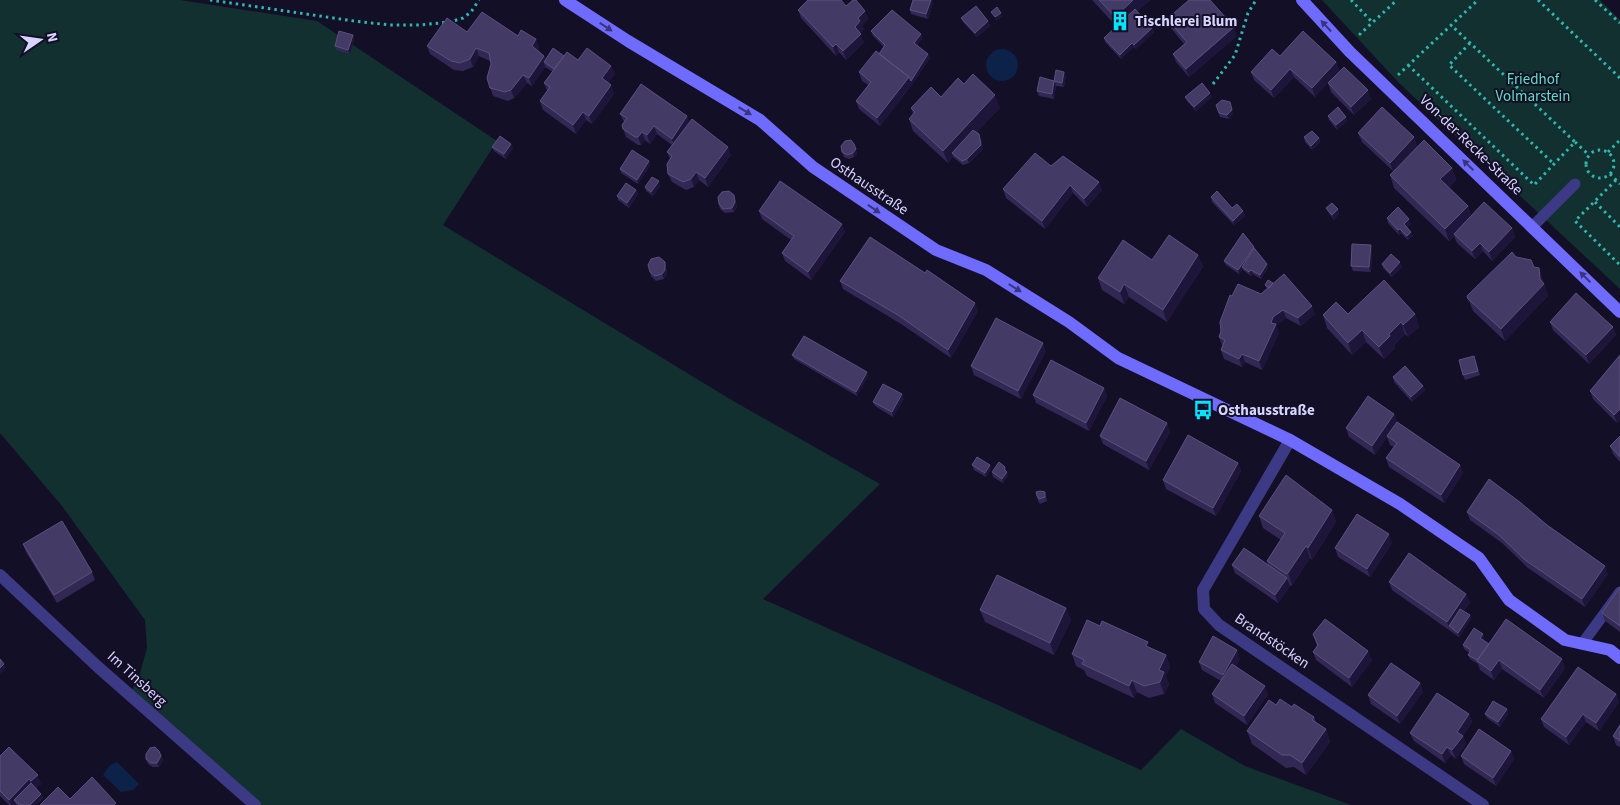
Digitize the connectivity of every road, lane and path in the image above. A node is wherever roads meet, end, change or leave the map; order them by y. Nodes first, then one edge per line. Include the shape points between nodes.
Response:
1 (210, 0) edge
2 (479, 0) edge
3 (565, 0) edge
4 (1256, 0) edge
5 (1302, 0) edge
6 (1351, 0) edge
7 (1397, 0) edge
8 (1478, 0) edge
9 (1538, 0) edge
10 (1595, 0) edge
11 (1373, 23) junction
12 (1620, 23) edge
13 (1451, 25) junction
14 (1367, 41) dead end
15 (1470, 43) junction
16 (1408, 66) junction
17 (1392, 68) dead end
18 (1620, 78) edge
19 (1212, 84) dead end
20 (1620, 140) edge
21 (1575, 142) junction
22 (1608, 152) junction
23 (1589, 155) junction
24 (1554, 164) junction
25 (1610, 174) junction
26 (1616, 180) junction
27 (1575, 184) dead end
28 (1620, 184) edge
29 (1595, 202) junction
30 (1533, 226) junction
31 (1620, 226) edge
32 (1620, 265) edge
33 (1620, 312) edge
34 (1290, 440) junction
35 (0, 575) edge
36 (1620, 592) edge
37 (1582, 644) junction
38 (1620, 658) edge
39 (255, 805) edge
40 (1483, 805) edge

1 - 2 path via 354,22 420,25 463,18
3 -> 34 street, Osthausstraße via 760,120 813,167 936,250 986,270 1069,322 1118,358
4 - 19 path via 1248,13 1235,55
30 -> 5 street, Von-der-Recke-Straße via 1350,52
6 - 11 path
7 - 11 path
8 - 13 path
9 - 18 path
10 - 12 path
11 - 14 path via 1360,34
13 - 15 path
13 - 16 path
15 - 21 path
15 - 24 path via 1449,65
16 - 17 path via 1398,74
16 - 24 path via 1534,185
20 - 22 path
21 - 23 path
21 - 24 path
22 - 23 path via 1597,150
22 - 25 path via 1614,161
23 - 25 path via 1586,166 1592,175 1603,178
25 - 26 path
26 - 28 path
26 - 29 path
27 - 30 lane
29 - 31 path
29 - 32 path via 1576,221
33 -> 30 street, Von-der-Recke-Straße
34 - 37 street, Osthausstraße via 1400,504 1479,558 1508,600 1565,640
34 - 40 street, Brandstöcken via 1203,590 1204,609 1219,625
35 - 39 street, Im Tinsberg via 98,667
36 - 37 lane
37 - 38 street, Osthausstraße via 1610,650

